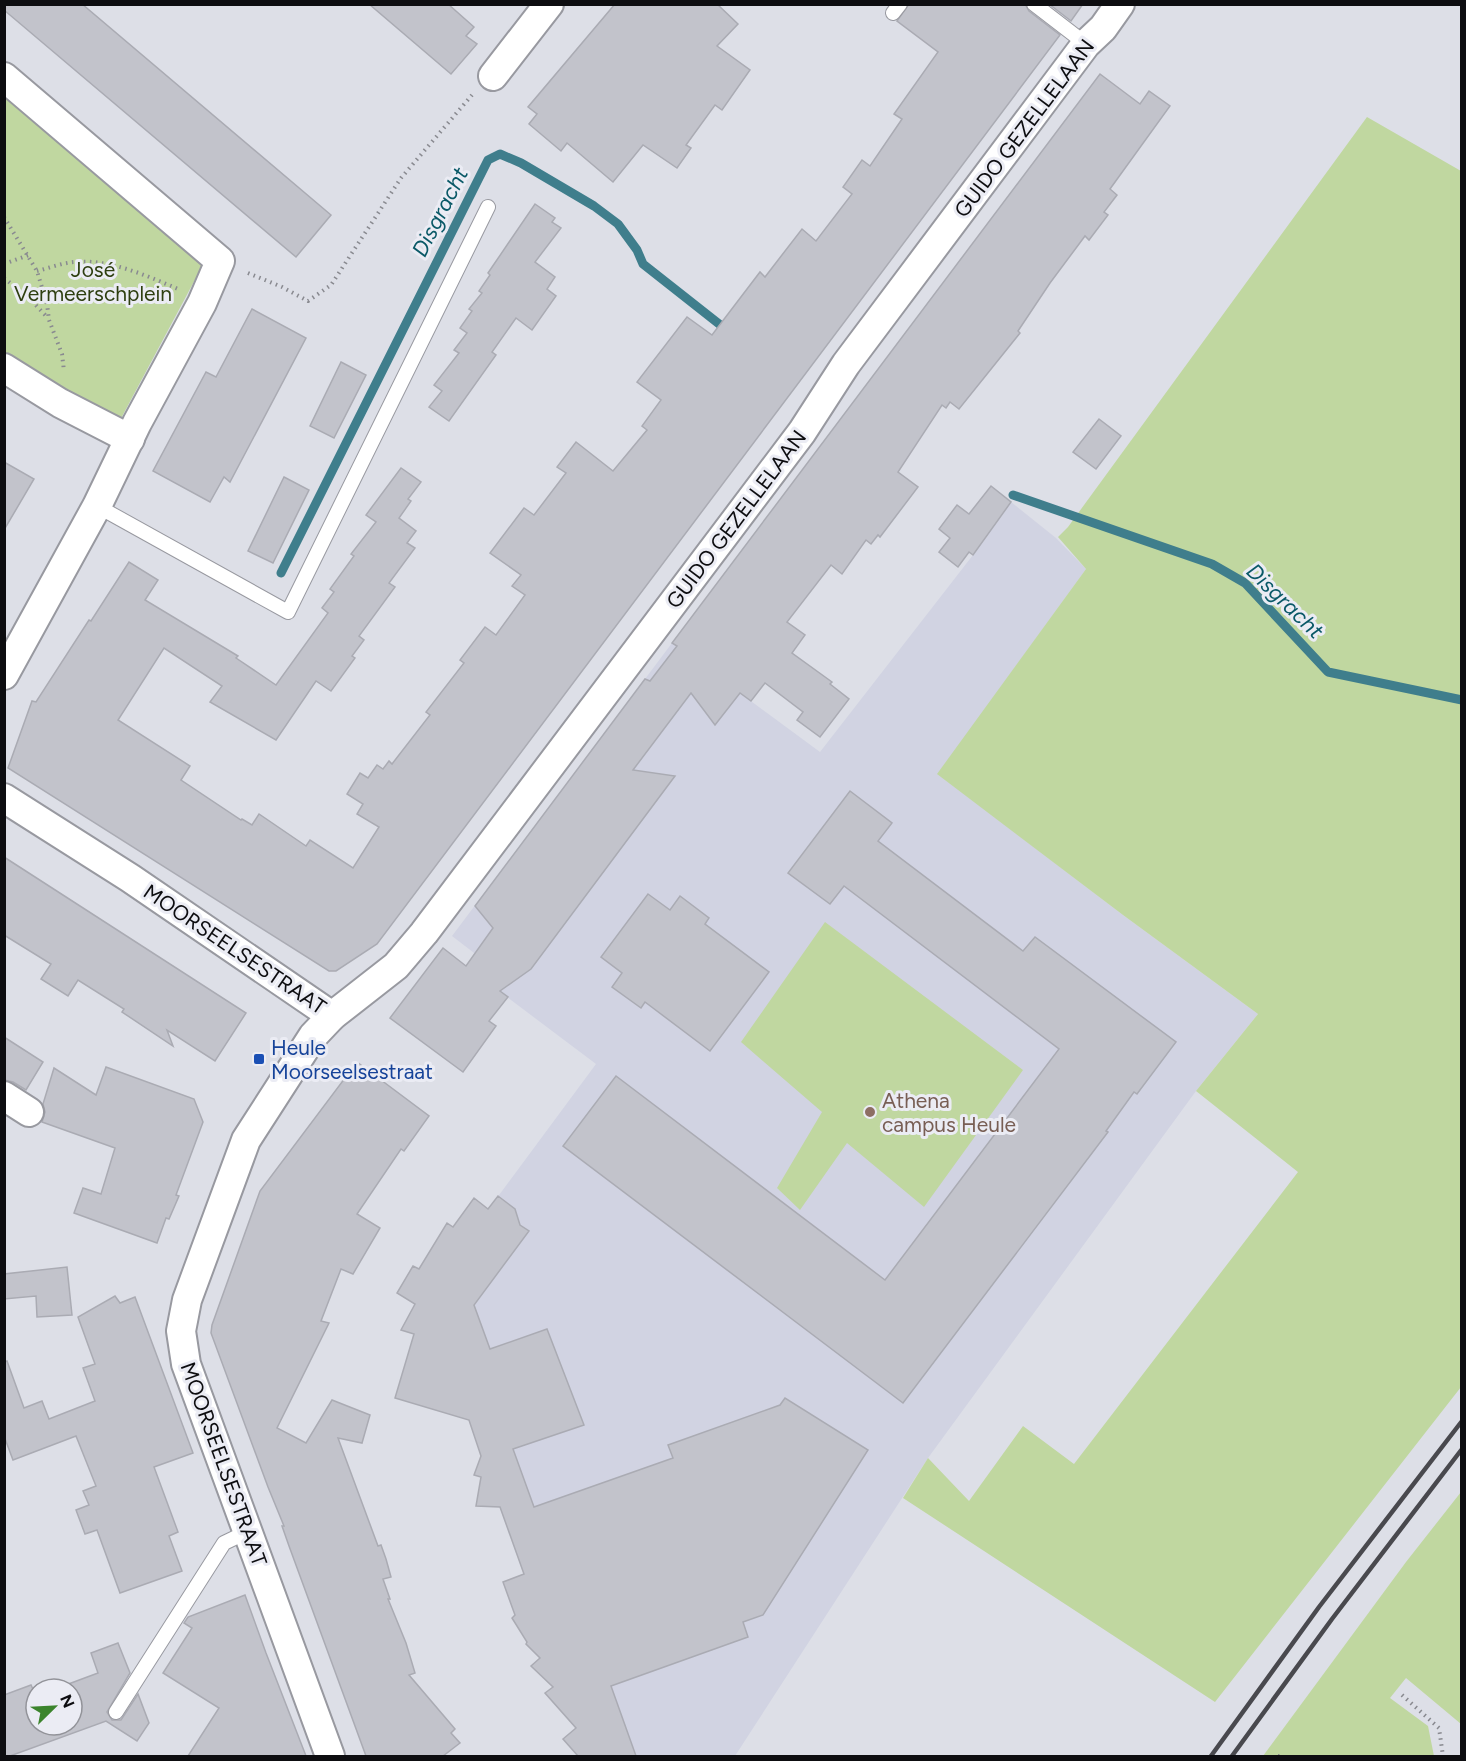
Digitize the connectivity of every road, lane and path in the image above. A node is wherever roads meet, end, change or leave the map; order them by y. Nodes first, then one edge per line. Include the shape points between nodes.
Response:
1 (1034, 4) edge
2 (1120, 4) edge
3 (546, 6) edge
4 (1086, 44) junction
5 (4, 76) edge
6 (492, 76) joint
7 (488, 207) dead end
8 (4, 217) edge
9 (29, 255) junction
10 (220, 261) junction
11 (4, 264) edge
12 (37, 271) junction
13 (4, 278) edge
14 (202, 303) junction
15 (49, 320) junction
16 (4, 368) edge
17 (60, 403) junction
18 (130, 439) junction
19 (98, 507) junction
20 (4, 675) edge
21 (4, 798) edge
22 (332, 1016) junction
23 (4, 1096) edge
24 (29, 1112) dead end
25 (247, 1532) junction
26 (1401, 1695) dead end
27 (116, 1712) dead end
28 (330, 1756) edge
29 (1443, 1756) edge

1 - 4 lane
2 - 4 street, GUIDO GEZELLELAAN
3 - 6 street
4 - 22 street, GUIDO GEZELLELAAN via 846,364 795,441 424,933 396,966
5 - 10 street
6 - 10 path via 401,178 331,285 308,301
7 - 19 lane via 288,612
8 - 9 path
9 - 11 path
9 - 12 path
10 - 14 street
12 - 14 path via 73,262 110,264 187,292
12 - 15 path
13 - 15 path
14 - 18 street
15 - 17 path via 62,354 66,391
16 - 17 street
17 - 18 street
18 - 19 street
19 - 20 street
21 - 22 street, MOORSEELSESTRAAT via 130,878
22 - 25 street, MOORSEELSESTRAAT via 314,1036 246,1140 187,1300 181,1330 186,1364
23 - 24 street
25 - 27 lane via 224,1543
25 - 28 street, MOORSEELSESTRAAT
26 - 29 path via 1439,1728

